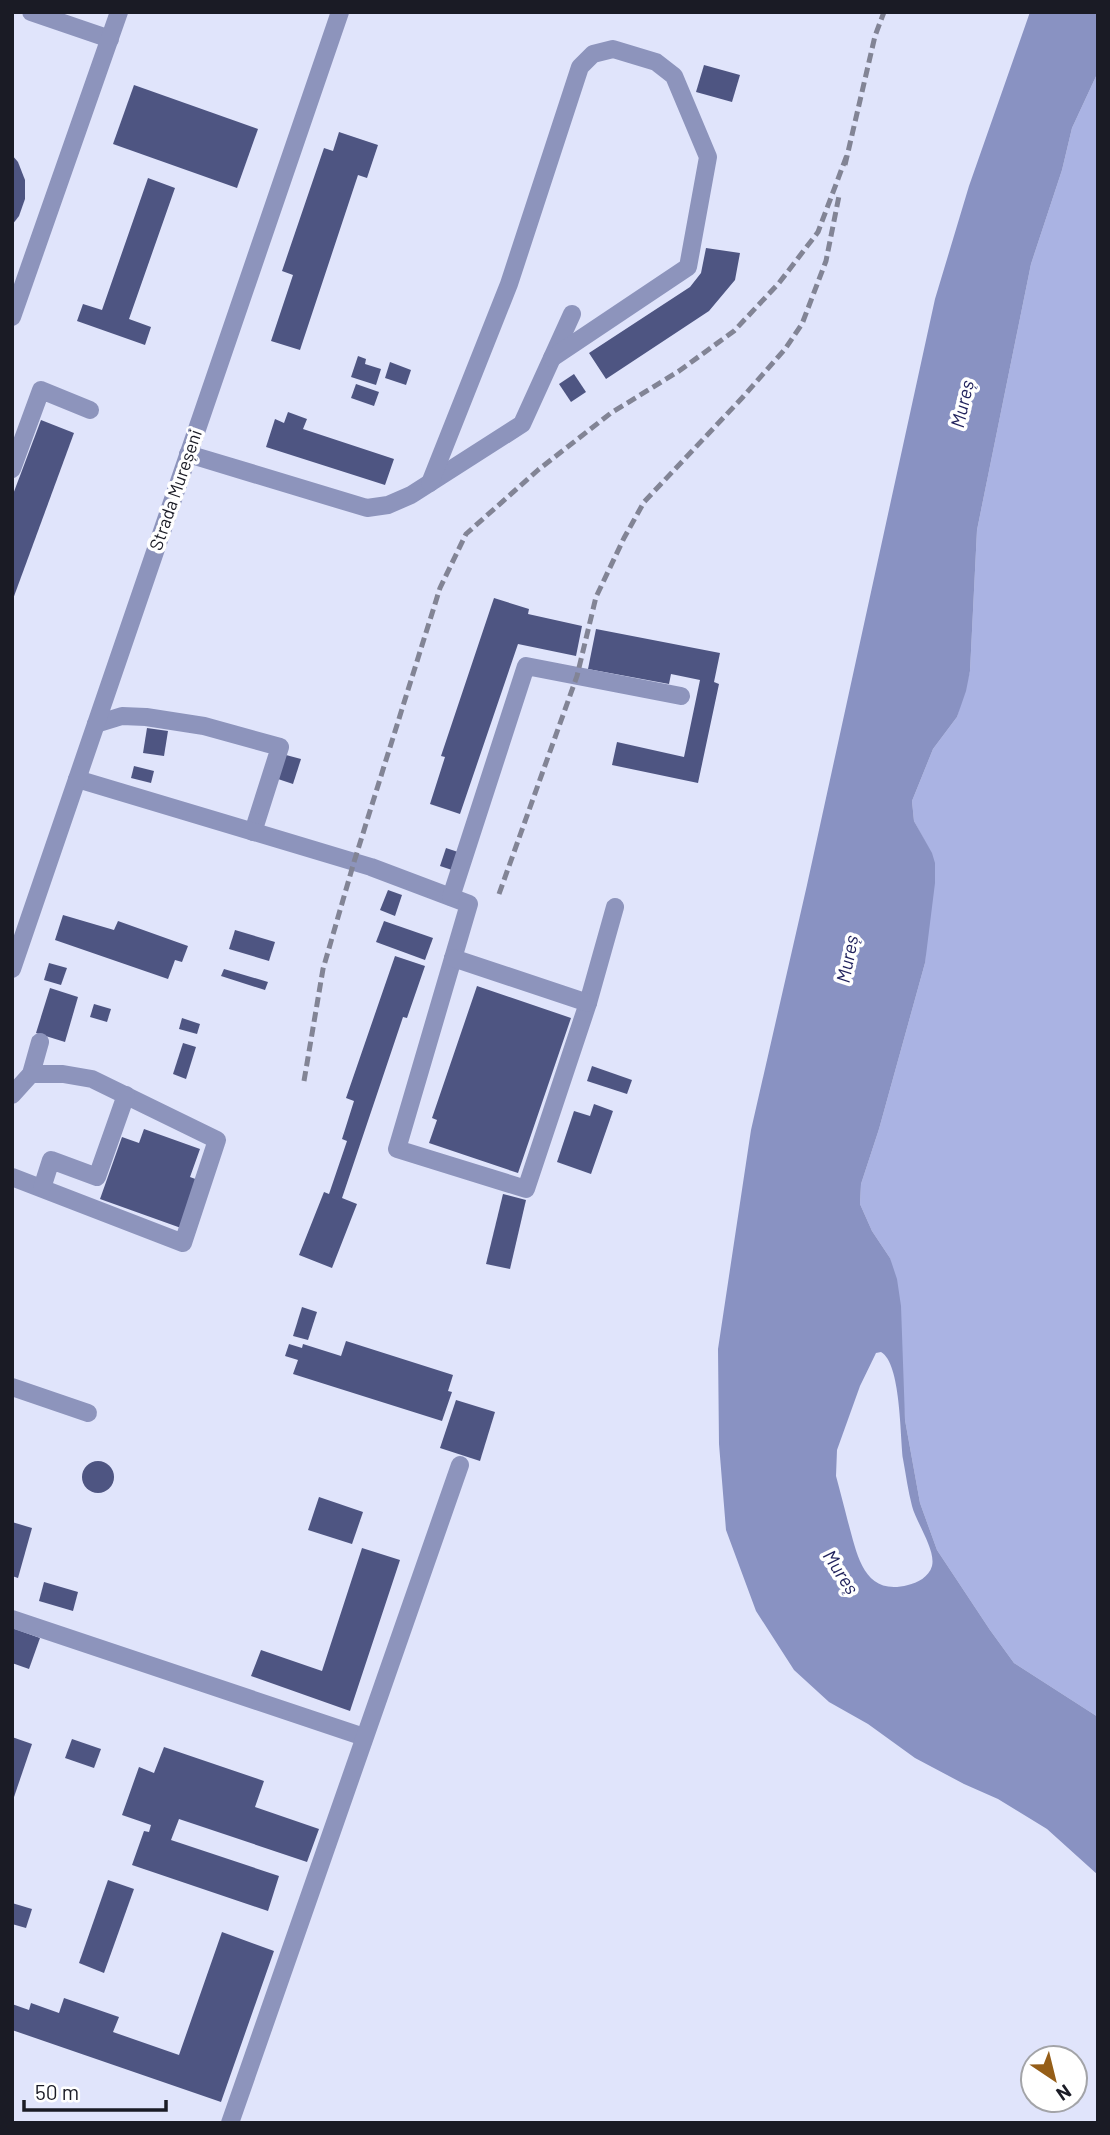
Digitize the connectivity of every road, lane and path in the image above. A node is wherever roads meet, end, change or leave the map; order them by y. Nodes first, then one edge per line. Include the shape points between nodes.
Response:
1 (32, 12) edge
2 (119, 12) edge
3 (340, 12) edge
4 (110, 39) junction
5 (572, 314) dead end
6 (12, 317) edge
7 (552, 358) junction
8 (90, 410) dead end
9 (188, 454) junction
10 (12, 470) edge
11 (430, 483) junction
12 (681, 696) dead end
13 (96, 724) junction
14 (77, 779) junction
15 (253, 832) junction
16 (451, 897) junction
17 (615, 907) dead end
18 (15, 949) edge
19 (453, 958) junction
20 (12, 969) edge
21 (588, 1003) junction
22 (40, 1042) dead end
23 (31, 1074) junction
24 (12, 1095) edge
25 (126, 1096) junction
26 (12, 1177) edge
27 (42, 1188) junction
28 (12, 1387) edge
29 (88, 1413) dead end
30 (460, 1465) dead end
31 (12, 1619) edge
32 (364, 1737) junction
33 (229, 2123) edge

1 - 4 street
2 - 4 street
3 - 9 street, Strada Mureșeni
4 - 6 street
5 - 7 street
7 - 11 street via 522,424
7 - 11 street via 688,267 708,157 674,76 656,62 613,49 593,54 580,67 509,284
8 - 10 street via 41,390
9 - 11 street via 367,508 388,505
9 - 13 street, Strada Mureșeni
12 - 16 street via 526,666
13 - 14 street, Strada Mureșeni
13 - 15 street via 122,716 146,718 204,726 280,747
14 - 15 street
14 - 18 street, Strada Mureșeni
15 - 16 street via 371,867
16 - 19 street via 469,904
17 - 21 street
18 - 20 street, Strada Mureșeni
19 - 21 street
19 - 21 street via 397,1149 526,1189
22 - 23 street
23 - 24 street
23 - 25 street via 92,1079
25 - 27 street via 97,1177 51,1160
25 - 27 street via 218,1140 183,1243
26 - 27 street
28 - 29 street
30 - 32 street
31 - 32 street
32 - 33 street

